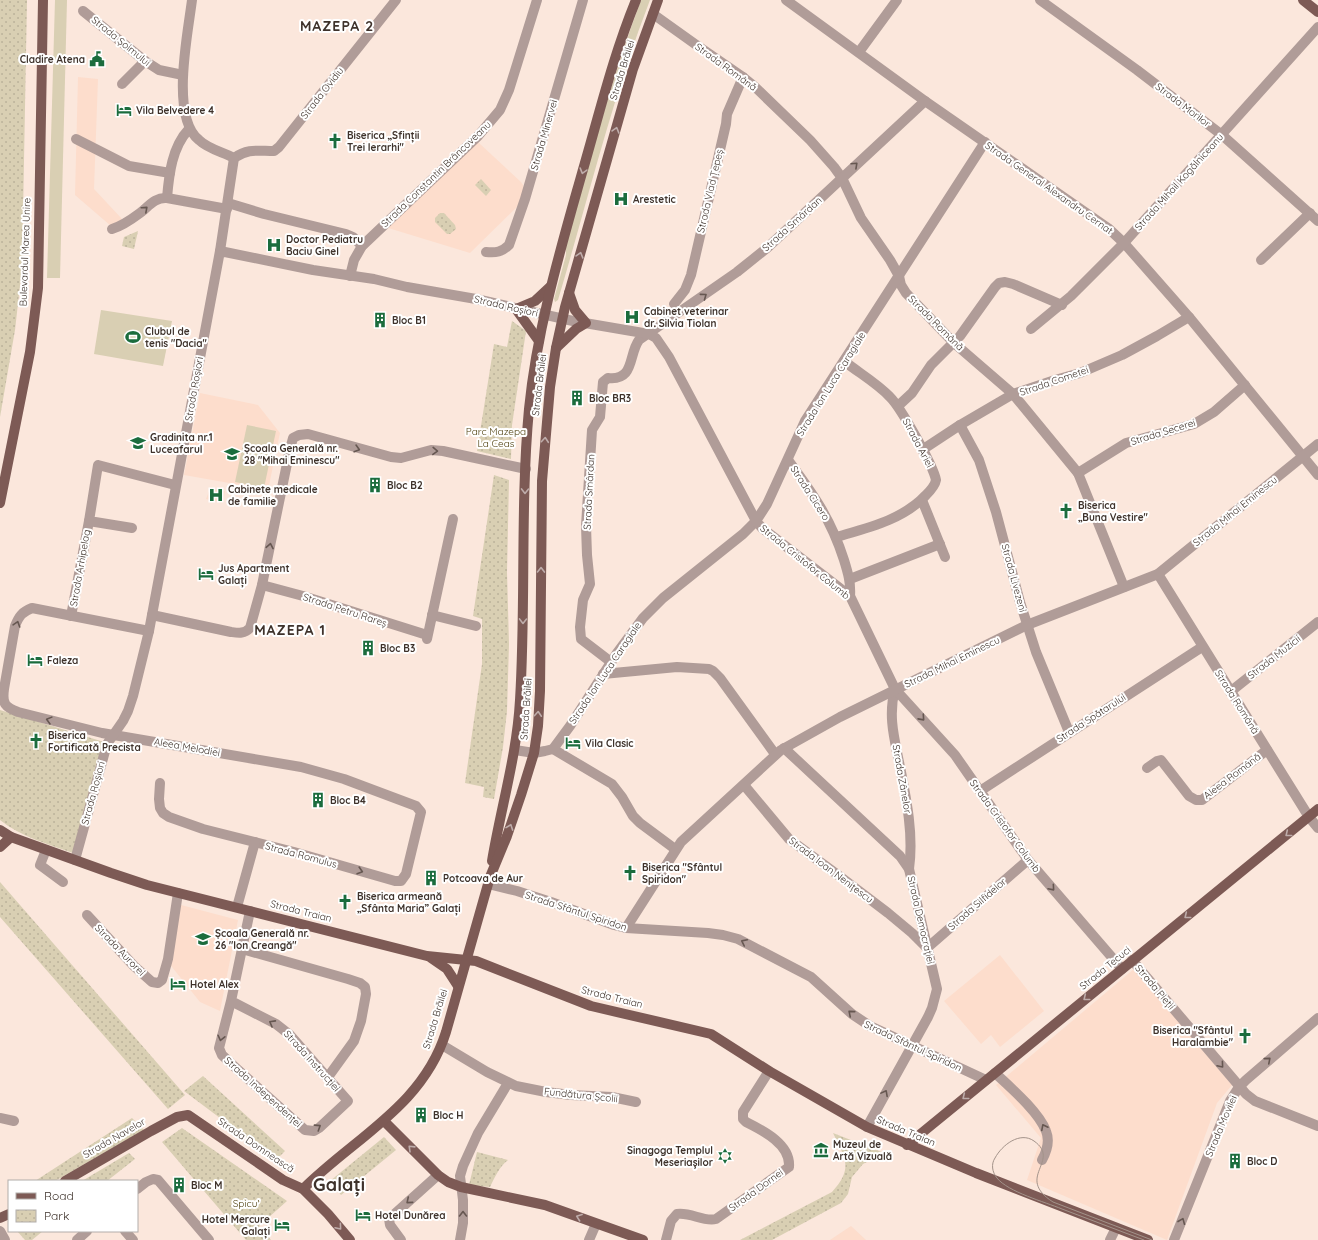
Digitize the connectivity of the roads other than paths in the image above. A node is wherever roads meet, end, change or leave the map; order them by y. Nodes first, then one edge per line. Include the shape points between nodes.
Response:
1 (43, 0) edge
2 (192, 0) edge
3 (396, 0) edge
4 (537, 0) edge
5 (584, 0) edge
6 (658, 0) edge
7 (786, 0) edge
8 (897, 0) edge
9 (1040, 0) edge
10 (1304, 0) edge
11 (634, 1) edge
12 (1318, 2) edge
13 (83, 11) dead end
14 (1318, 12) edge
15 (653, 14) junction
16 (1318, 27) edge
17 (859, 52) junction
18 (145, 62) junction
19 (183, 75) junction
20 (744, 77) junction
21 (122, 84) dead end
22 (925, 101) junction
23 (189, 129) junction
24 (1222, 134) junction
25 (76, 139) dead end
26 (985, 142) junction
27 (234, 158) junction
28 (170, 173) junction
29 (842, 178) junction
30 (167, 198) junction
31 (228, 206) junction
32 (1310, 213) junction
33 (1318, 221) edge
34 (112, 229) dead end
35 (1124, 243) junction
36 (362, 246) junction
37 (220, 251) junction
38 (486, 252) dead end
39 (1261, 260) dead end
40 (350, 276) junction
41 (899, 276) junction
42 (550, 287) junction
43 (569, 292) junction
44 (674, 304) dead end
45 (1062, 304) junction
46 (516, 309) junction
47 (544, 315) junction
48 (1189, 317) junction
49 (562, 318) junction
50 (586, 323) junction
51 (1032, 329) dead end
52 (649, 334) junction
53 (539, 341) junction
54 (954, 343) junction
55 (556, 348) junction
56 (844, 361) junction
57 (1245, 385) junction
58 (1013, 394) junction
59 (898, 406) junction
60 (960, 425) junction
61 (1318, 444) edge
62 (922, 450) junction
63 (1303, 457) junction
64 (788, 460) junction
65 (526, 469) junction
66 (1078, 473) junction
67 (1318, 475) edge
68 (175, 485) junction
69 (922, 500) junction
70 (0, 503) edge
71 (453, 519) dead end
72 (89, 521) junction
73 (756, 521) junction
74 (132, 528) dead end
75 (836, 537) junction
76 (940, 544) junction
77 (944, 557) dead end
78 (1158, 574) junction
79 (850, 579) junction
80 (262, 585) junction
81 (1124, 588) junction
82 (850, 596) junction
83 (152, 615) junction
84 (71, 616) junction
85 (432, 616) junction
86 (1318, 622) edge
87 (1027, 625) junction
88 (476, 626) dead end
89 (149, 631) junction
90 (1202, 647) junction
91 (611, 662) junction
92 (603, 674) junction
93 (896, 690) junction
94 (1230, 692) junction
95 (1070, 732) junction
96 (114, 734) junction
97 (784, 748) junction
98 (553, 749) junction
99 (515, 750) junction
100 (1267, 750) junction
101 (534, 753) junction
102 (775, 754) junction
103 (1147, 768) dead end
104 (160, 784) dead end
105 (744, 785) junction
106 (980, 791) junction
107 (1318, 809) edge
108 (421, 812) joint
109 (1309, 816) junction
110 (1318, 828) edge
111 (0, 830) edge
112 (10, 837) junction
113 (255, 842) junction
114 (0, 847) edge
115 (676, 849) junction
116 (46, 850) junction
117 (75, 860) junction
118 (1028, 860) junction
119 (909, 870) junction
120 (489, 880) junction
121 (63, 882) dead end
122 (178, 893) junction
123 (237, 907) junction
124 (250, 911) junction
125 (87, 915) dead end
126 (626, 928) junction
127 (927, 948) junction
128 (242, 949) junction
129 (427, 956) junction
130 (466, 960) junction
131 (1132, 960) junction
132 (1122, 969) junction
133 (458, 986) junction
134 (231, 1001) junction
135 (1318, 1018) edge
136 (442, 1045) junction
137 (913, 1046) junction
138 (769, 1070) junction
139 (995, 1073) junction
140 (328, 1077) junction
141 (986, 1080) junction
142 (508, 1083) junction
143 (1239, 1087) junction
144 (348, 1101) joint
145 (636, 1102) dead end
146 (177, 1117) joint
147 (0, 1118) edge
148 (14, 1121) dead end
149 (384, 1121) junction
150 (1318, 1126) edge
151 (867, 1127) junction
152 (907, 1145) junction
153 (1042, 1160) dead end
154 (438, 1175) junction
155 (67, 1180) edge
156 (462, 1187) junction
157 (138, 1188) edge
158 (303, 1189) junction
159 (596, 1224) junction
160 (1116, 1228) junction
161 (0, 1231) edge
162 (86, 1232) edge
163 (126, 1232) edge
164 (5, 1240) edge
165 (77, 1240) edge
166 (133, 1240) edge
167 (209, 1240) edge
168 (350, 1240) edge
169 (401, 1240) edge
170 (460, 1240) edge
171 (589, 1240) edge
172 (642, 1240) edge
173 (666, 1240) edge
174 (1110, 1240) edge
175 (1148, 1240) edge
176 (1174, 1240) edge

1 - 70 main road, Bulevardul Marea Unire via 38,288 31,346
2 - 19 street
3 - 27 street, Strada Ovidiu via 280,147 274,151 250,150
4 - 36 street, Strada Constantin Brâncoveanu via 509,90 500,110 478,136
5 - 38 street, Strada Minervei via 509,245 496,253
6 - 15 main road, Strada Brăilei
7 - 17 street, Strada General Alexandru Cernat
8 - 17 street
9 - 24 street, Strada Morilor
10 - 12 main road
10 - 14 main road
11 -> 42 main road, Strada Brăilei via 609,78
13 - 18 street, Strada Șoimului
15 - 20 street, Strada Română
43 -> 15 main road, Strada Brăilei via 634,69
16 - 24 street, Strada Mihail Kogălniceanu
17 - 22 street, Strada General Alexandru Cernat
18 - 19 street, Strada Șoimului via 159,70
18 - 21 street
19 - 23 street
20 - 29 street, Strada Română via 821,151
20 - 44 street, Strada Vlad Țepeș via 727,114 691,275
22 - 26 street, Strada General Alexandru Cernat
29 -> 22 street, Strada Smârdan
23 - 27 street via 199,140
23 - 28 street via 178,145
24 - 32 street, Strada Morilor
24 - 35 street, Strada Mihail Kogălniceanu
25 - 28 street via 129,166
26 - 35 street, Strada General Alexandru Cernat via 1108,228
26 - 41 street, Strada Ion Luca Caragiale
27 - 31 street
28 - 30 street
29 - 41 street, Strada Română via 860,218
52 -> 29 street, Strada Smârdan via 767,248
30 - 31 street
34 -> 30 street via 118,228 155,200
31 - 36 street via 346,234
31 - 37 street
32 - 33 street, Strada Morilor
32 - 39 street
35 - 45 street, Strada Mihail Kogălniceanu
35 - 48 street, Strada General Alexandru Cernat
36 - 40 street, Strada Constantin Brâncoveanu via 354,260
37 - 40 street, Strada Roșiori
37 - 68 street, Strada Roșiori
40 - 46 street, Strada Roșiori via 476,299
41 - 54 street, Strada Română via 906,293
41 - 56 street, Strada Ion Luca Caragiale
42 - 46 main road via 535,301
42 - 47 main road, Strada Brăilei
43 - 49 main road, Strada Brăilei
43 - 50 main road via 576,310
45 - 51 street, Strada Mihail Kogălniceanu
45 - 54 street via 1012,284 999,283
46 - 47 street, Strada Roșiori
46 - 53 main road
47 - 49 street, Strada Roșiori
47 - 53 main road, Strada Brăilei
48 - 57 street, Strada General Alexandru Cernat
48 - 58 street, Strada Cometei via 1122,355 1080,373
49 - 50 street
49 - 55 main road, Strada Brăilei
50 - 52 street
50 - 55 main road
52 - 73 street, Strada Cristofor Columb via 656,338 669,357
52 - 91 street, Strada Smârdan via 635,345 630,368 624,375 616,379 608,378 603,382 600,417 592,430 586,526 590,584 582,600 580,634 585,642
53 - 65 main road, Strada Brăilei via 529,409
54 - 58 street, Strada Română
54 - 59 street via 944,351 912,393
101 -> 55 main road, Strada Brăilei via 540,691 542,480
56 - 59 street, Strada Ariei via 883,390
56 - 64 street, Strada Ion Luca Caragiale via 805,421
57 - 63 street, Strada General Alexandru Cernat
57 - 66 street, Strada Secerei via 1214,412 1194,424 1126,443
58 - 60 street, Strada Cometei
58 - 66 street, Strada Română
59 - 62 street, Strada Ariei
60 - 62 street, Strada Cometei
60 - 87 street, Strada Livezeni via 979,460
61 - 63 street, Strada Mihai Eminescu
62 - 69 street, Strada Ariei via 936,480
63 - 67 street, Strada General Alexandru Cernat
63 - 78 street, Strada Mihai Eminescu
64 - 73 street, Strada Ion Luca Caragiale
64 - 75 street, Strada Cicero via 817,501
80 -> 65 street via 290,449 293,438 298,435 308,434 391,457 401,458 431,450 443,451
65 -> 99 main road, Strada Brăilei via 520,693
66 - 81 street, Strada Română
68 - 72 street, Strada Arhipelag via 98,465
68 - 83 street, Strada Roșiori
69 - 75 street, Strada Ariei via 902,514
69 - 76 street
71 - 85 street, Strada Petru Rareș
72 - 74 street, Strada Arhipelag
72 - 84 street, Strada Arhipelag
73 - 82 street, Strada Cristofor Columb
73 - 91 street, Strada Ion Luca Caragiale via 654,607
75 - 79 street, Strada Cicero
76 - 77 street
76 - 79 street
78 - 81 street, Strada Mihai Eminescu
78 - 90 street, Strada Română
79 - 82 street, Strada Cicero
80 - 83 street via 250,628 242,633
80 - 85 street, Strada Petru Rareș via 427,637
81 - 87 street, Strada Mihai Eminescu
82 - 93 street, Strada Cristofor Columb
83 - 89 street, Strada Roșiori
84 - 89 street, Aleea Melodiei
96 -> 84 street, Aleea Melodiei via 18,712 5,705 2,698 15,626 24,611 32,608
85 - 88 street
86 - 94 street, Strada Muzicii
87 - 93 street, Strada Mihai Eminescu
87 - 95 street, Strada Livezeni
89 - 96 street, Strada Roșiori via 131,701 123,721
90 - 94 street, Strada Română
90 - 95 street, Strada Spătarului
91 - 92 street, Strada Ion Luca Caragiale
92 - 98 street, Strada Ion Luca Caragiale
92 - 102 street via 677,667 709,668 720,678
93 - 97 street, Strada Mihai Eminescu
93 -> 106 street, Strada Cristofor Columb via 955,755
93 - 119 street, Strada Zânelor via 891,713 906,797 911,855
94 - 100 street, Strada Română
95 - 106 street, Strada Spătarului
96 - 108 street, Aleea Melodiei via 301,767 372,789 416,806
96 - 117 street, Strada Roșiori via 107,744
97 - 102 street, Strada Mihai Eminescu
97 - 119 street, Strada Democrației via 900,856
98 - 101 street
98 - 115 street via 612,784 640,823
99 - 101 street
99 - 120 main road, Strada Brăilei
100 - 103 street, Aleea Română via 1202,800 1189,796 1161,760
100 - 109 street, Strada Română
120 -> 101 main road, Strada Brăilei
102 - 105 street, Strada Mihai Eminescu
104 - 113 street, Strada Romulus via 160,808 169,817 203,829
105 - 115 street, Strada Mihai Eminescu via 685,837
105 - 127 street, Strada Ioan Nenițescu via 789,840 888,913
106 - 118 street, Strada Cristofor Columb
107 - 109 main road, Strada Tecuci
113 -> 108 street, Strada Romulus via 398,882 406,874
109 - 110 street, Strada Română
109 -> 131 main road, Strada Tecuci
111 - 112 main road, Strada Traian
112 - 114 main road
112 - 116 main road, Strada Traian
113 - 123 street
115 - 126 street, Strada Mihai Eminescu
116 - 117 main road, Strada Traian
116 - 121 street via 40,865
117 - 122 main road, Strada Traian
118 - 127 street, Strada Silfidelor
118 -> 132 street, Strada Cristofor Columb
119 - 127 street, Strada Democrației
120 - 126 street, Strada Sfântul Spiridon
120 - 130 main road, Strada Brăilei
122 - 123 main road, Strada Traian
122 - 125 street, Strada Aurorei via 168,959 162,980 158,983 152,982 134,966
123 - 124 main road, Strada Traian
124 - 128 street
124 - 129 main road, Strada Traian
137 -> 126 street, Strada Sfântul Spiridon via 860,1020 812,977 738,939 708,933
127 - 137 street, Strada Democrației via 937,989 932,1008
128 - 134 street
128 - 140 street via 348,979 365,987 361,1021 352,1046
129 - 130 main road, Strada Traian
129 - 133 main road via 447,969
130 - 133 main road, Strada Brăilei
130 - 138 main road, Strada Traian via 484,963 591,1006 710,1034
131 - 132 main road, Strada Tecuci
131 -> 143 street, Strada Pieții
132 -> 139 main road, Strada Tecuci
133 - 136 main road, Strada Brăilei
140 -> 134 street, Strada Instrucției via 281,1028
134 -> 144 street, Strada Independenței via 220,1042 222,1055 302,1127 314,1131
143 -> 135 street, Strada Movilei
136 - 142 street, Fundătura Școlii
136 - 149 main road, Strada Brăilei via 424,1077
137 - 141 street, Strada Sfântul Spiridon
151 -> 137 street, Strada Democrației
138 - 151 main road, Strada Traian
138 - 173 street, Strada Dornei via 743,1112 743,1119 765,1131 779,1144 789,1167 716,1219 685,1213 677,1214 671,1221
139 - 141 main road, Strada Tecuci
153 -> 139 street via 1048,1147 1045,1128 1036,1115
140 - 144 street, Strada Instrucției
141 -> 152 main road, Strada Tecuci
142 - 145 street, Fundătura Școlii via 546,1092 612,1097
142 - 156 street via 478,1133 463,1166 460,1176
143 - 150 street, Strada Pieții via 1255,1101
176 -> 143 street, Strada Movilei via 1230,1101
146 - 155 main road, Strada Navelor
146 - 158 main road, Strada Domnească via 188,1115 194,1118 283,1180
147 - 148 street
154 -> 149 main road
149 - 158 main road, Strada Brăilei
151 - 152 main road, Strada Traian
152 - 160 main road, Strada Traian
154 - 156 main road
154 -> 169 street via 389,1219 390,1225
159 -> 156 main road via 545,1205
170 -> 156 street via 463,1223
157 - 167 street via 149,1180 158,1180
158 -> 168 main road, Strada Domnească
159 - 171 street
159 - 172 main road
160 - 174 street
160 - 175 main road, Strada Traian
161 - 164 street
162 - 165 street
163 - 166 street

